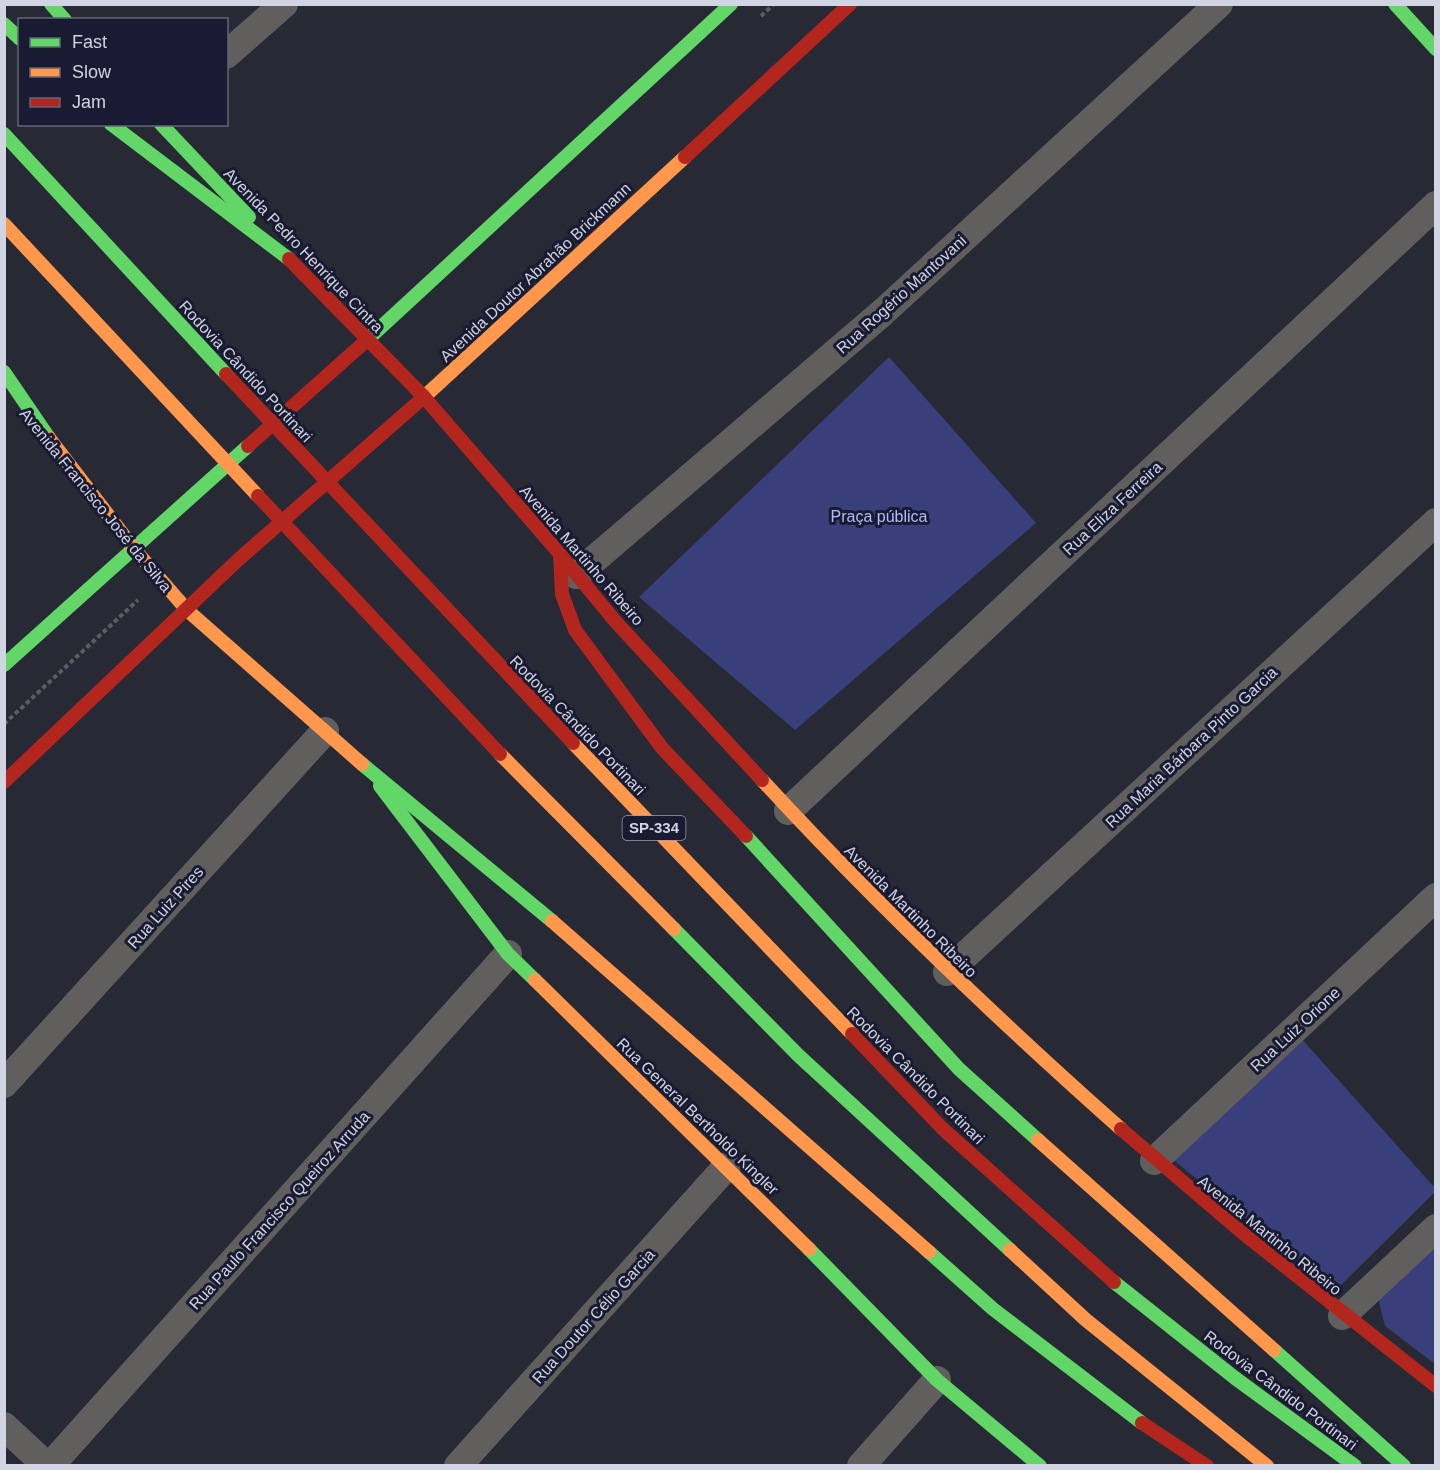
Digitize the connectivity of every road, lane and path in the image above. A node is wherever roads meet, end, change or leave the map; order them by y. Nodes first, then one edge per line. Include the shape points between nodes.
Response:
1 (51, 4) edge
2 (284, 4) edge
3 (731, 4) edge
4 (850, 4) edge
5 (1220, 4) edge
6 (1395, 4) edge
7 (63, 18) edge
8 (4, 24) edge
9 (18, 37) edge
10 (1436, 49) edge
11 (228, 53) edge
12 (143, 126) dead end
13 (163, 126) edge
14 (117, 129) edge
15 (4, 134) edge
16 (1436, 205) edge
17 (4, 224) edge
18 (289, 259) junction
19 (367, 340) junction
20 (4, 372) edge
21 (4, 390) edge
22 (424, 397) junction
23 (49, 438) junction
24 (1436, 522) edge
25 (135, 550) junction
26 (568, 565) junction
27 (159, 580) junction
28 (187, 610) junction
29 (4, 665) edge
30 (4, 724) edge
31 (325, 731) junction
32 (362, 764) junction
33 (4, 782) edge
34 (788, 811) junction
35 (1436, 897) edge
36 (508, 954) junction
37 (947, 972) junction
38 (4, 1084) edge
39 (1154, 1161) junction
40 (727, 1166) junction
41 (1436, 1228) edge
42 (1342, 1316) junction
43 (937, 1380) junction
44 (1436, 1386) edge
45 (4, 1426) edge
46 (48, 1466) edge
47 (458, 1466) edge
48 (861, 1466) edge
49 (1040, 1466) edge
50 (1207, 1466) edge
51 (1267, 1466) edge
52 (1355, 1466) edge
53 (1404, 1466) edge

1 - 7 main road
2 - 11 street
3 - 19 main road
4 - 22 main road, Avenida Doutor Abrahão Brickmann
5 - 26 street, Rua Rogério Mantovani via 882,313
6 - 10 main road
8 - 9 main road
12 - 14 main road
13 - 18 main road, Avenida Pedro Henrique Cintra
14 - 18 main road
15 - 52 main road, Rodovia Cândido Portinari / SP-334 via 445,610 943,1129 1106,1276
16 - 34 street, Rua Eliza Ferreira
17 - 51 main road via 467,720 798,1055 1086,1320
18 - 19 main road, Avenida Pedro Henrique Cintra
19 - 22 main road, Avenida Pedro Henrique Cintra
19 - 25 main road
20 - 23 main road
21 - 23 street, Avenida Francisco José da Silva
22 - 26 main road, Avenida Martinho Ribeiro
22 - 28 main road, Avenida Doutor Abrahão Brickmann via 239,559
23 - 25 main road, Avenida Francisco José da Silva
24 - 37 street, Rua Maria Bárbara Pinto Garcia
25 - 27 main road, Avenida Francisco José da Silva
25 - 29 main road
26 - 34 main road, Avenida Martinho Ribeiro
26 - 53 main road via 562,594 574,630 662,748 959,1068
27 - 28 main road, Avenida Francisco José da Silva
27 - 30 path
28 - 31 main road, Avenida Francisco José da Silva
28 - 33 main road, Avenida Doutor Abrahão Brickmann
31 - 32 main road, Avenida Francisco José da Silva
31 - 38 street, Rua Luiz Pires
32 - 36 main road, Rua General Bertholdo Kingler
32 - 50 main road via 573,938 993,1309 1154,1431
34 - 37 main road, Avenida Martinho Ribeiro
35 - 39 street, Rua Luiz Orione
36 - 40 main road, Rua General Bertholdo Kingler
36 - 46 street, Rua Paulo Francisco Queiroz Arruda
37 - 39 main road, Avenida Martinho Ribeiro
39 - 42 main road, Avenida Martinho Ribeiro
40 - 43 main road, Rua General Bertholdo Kingler
40 - 47 street, Rua Doutor Célio Garcia
41 - 42 street
42 - 44 main road, Avenida Martinho Ribeiro
43 - 48 street
43 - 49 main road, Rua General Bertholdo Kingler
45 - 46 street

